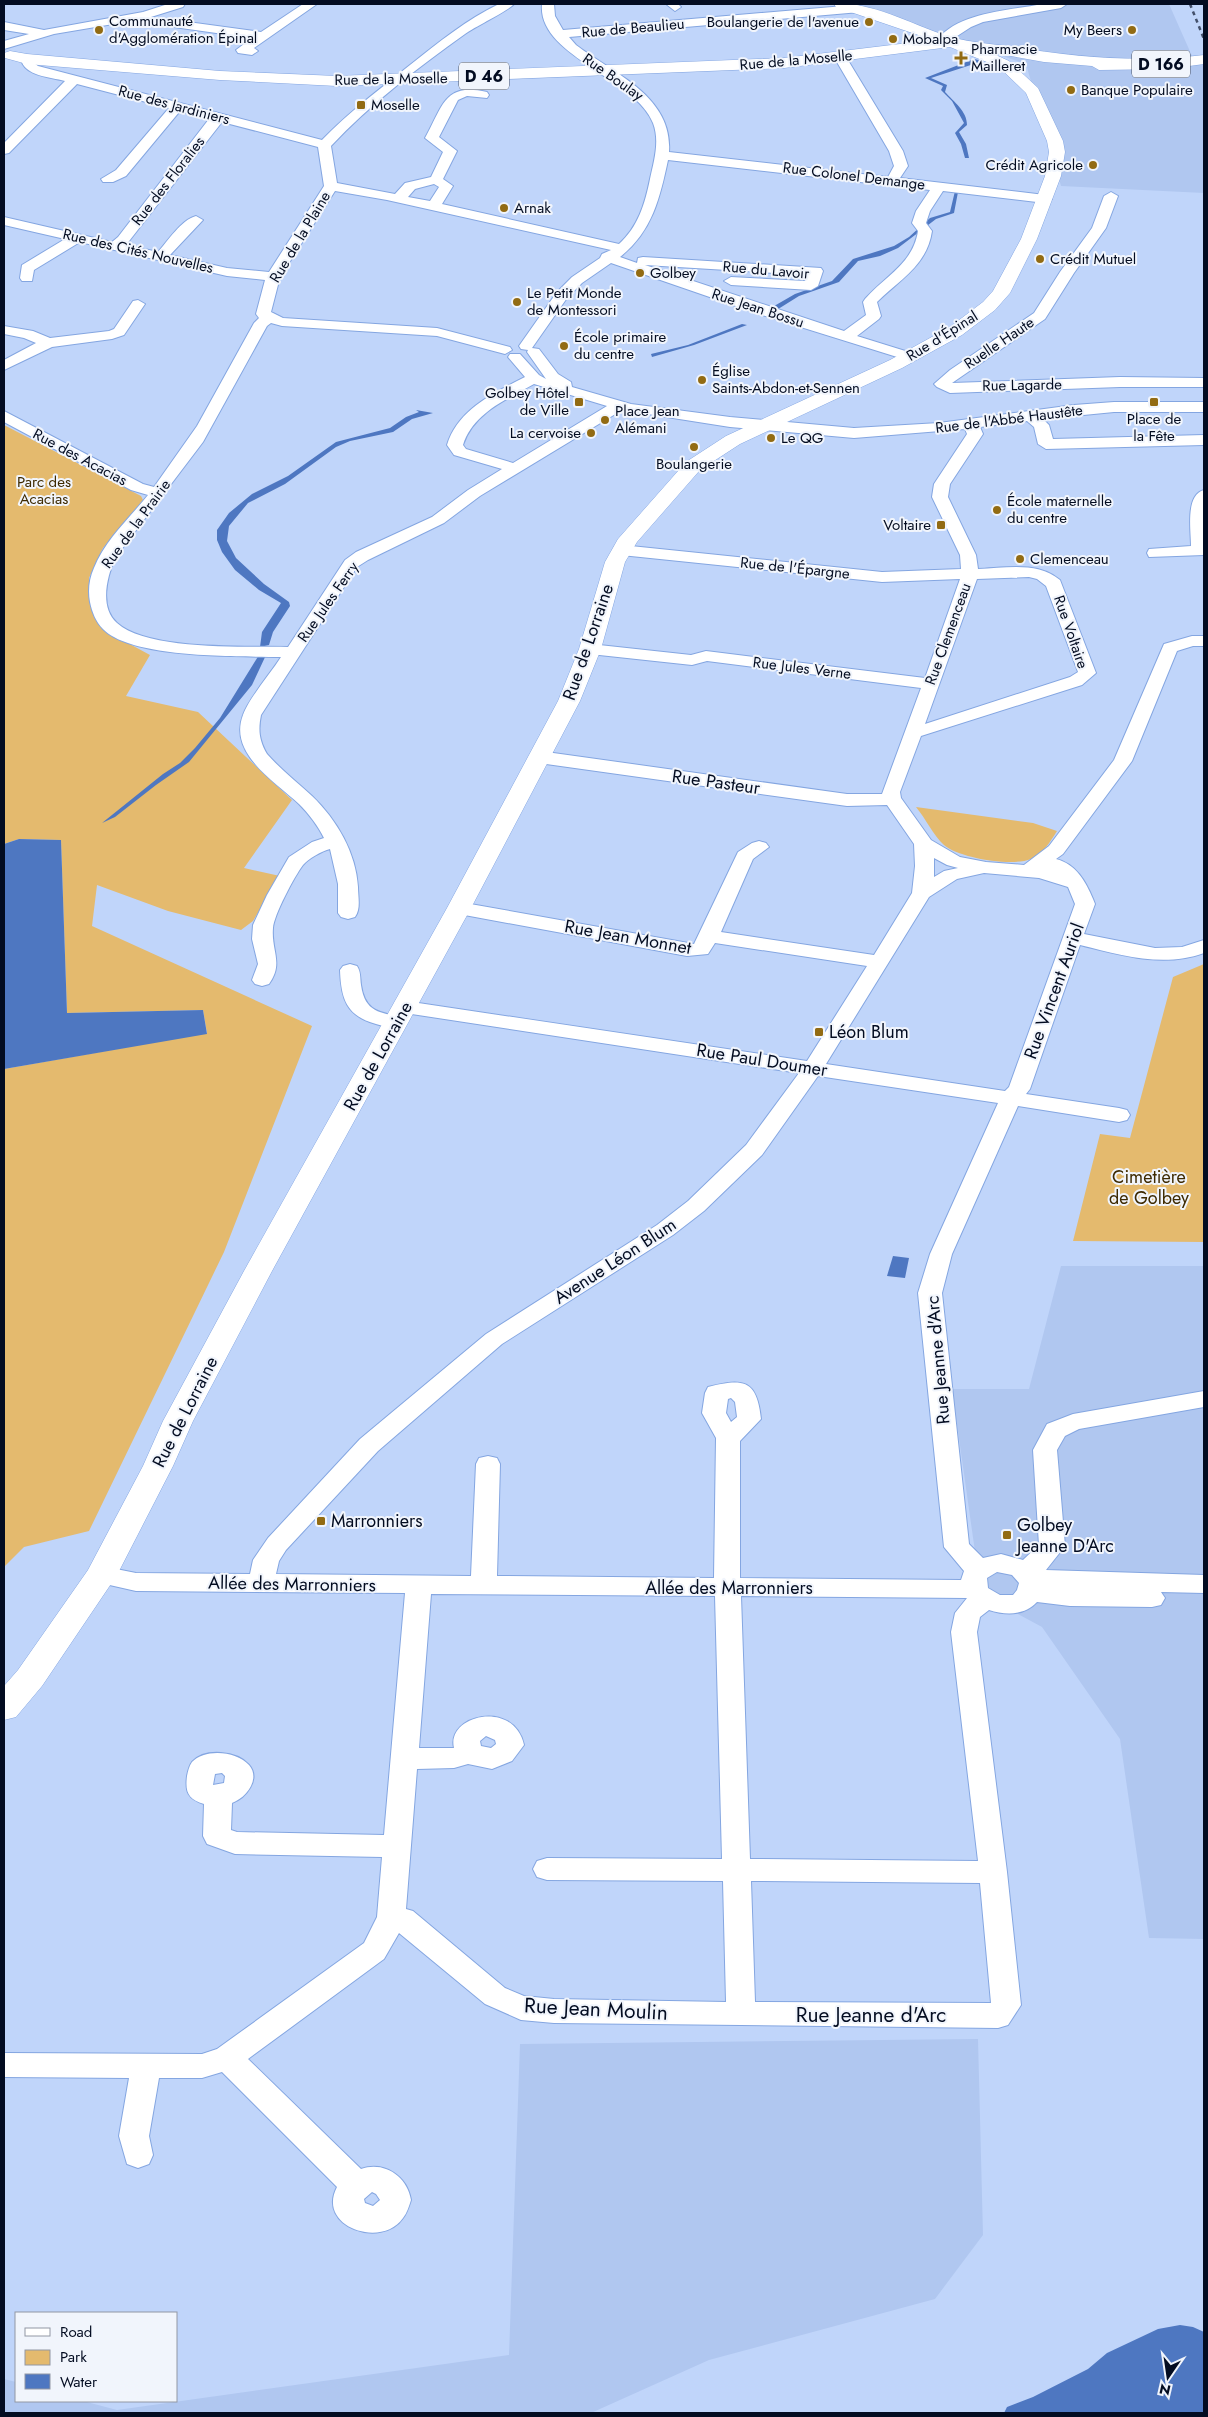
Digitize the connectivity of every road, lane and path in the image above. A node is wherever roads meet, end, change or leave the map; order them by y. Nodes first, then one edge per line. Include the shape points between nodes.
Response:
1 (179, 4) edge
2 (310, 4) edge
3 (508, 4) edge
4 (548, 4) edge
5 (841, 4) edge
6 (1061, 4) edge
7 (118, 8) dead end
8 (856, 9) junction
9 (139, 16) junction
10 (4, 27) edge
11 (37, 32) junction
12 (560, 34) junction
13 (263, 36) junction
14 (949, 40) junction
15 (8, 50) edge
16 (252, 51) dead end
17 (840, 57) junction
18 (27, 59) junction
19 (1204, 60) edge
20 (1004, 64) junction
21 (1041, 68) junction
22 (607, 71) junction
23 (472, 77) junction
24 (77, 80) junction
25 (397, 80) junction
26 (1032, 91) junction
27 (465, 92) junction
28 (483, 95) dead end
29 (177, 106) junction
30 (222, 117) junction
31 (326, 145) junction
32 (4, 150) edge
33 (662, 154) junction
34 (108, 179) dead end
35 (436, 180) junction
36 (892, 181) junction
37 (331, 186) junction
38 (939, 187) junction
39 (1111, 196) dead end
40 (398, 199) junction
41 (1045, 199) junction
42 (433, 206) junction
43 (4, 220) edge
44 (196, 220) dead end
45 (79, 237) junction
46 (116, 246) junction
47 (620, 248) junction
48 (162, 256) junction
49 (608, 258) junction
50 (624, 263) junction
51 (273, 277) junction
52 (28, 278) dead end
53 (731, 281) dead end
54 (138, 304) dead end
55 (268, 318) junction
56 (4, 330) edge
57 (847, 336) junction
58 (48, 343) junction
59 (530, 349) junction
60 (510, 354) junction
61 (910, 357) junction
62 (4, 366) edge
63 (534, 378) junction
64 (943, 383) joint
65 (1104, 383) junction
66 (1204, 383) edge
67 (589, 397) junction
68 (618, 406) junction
69 (1114, 407) junction
70 (1204, 407) edge
71 (791, 411) junction
72 (4, 416) edge
73 (1031, 416) junction
74 (971, 424) junction
75 (762, 425) junction
76 (815, 430) junction
77 (1204, 440) edge
78 (514, 468) junction
79 (158, 494) junction
80 (1204, 495) edge
81 (621, 550) junction
82 (1155, 553) dead end
83 (970, 573) junction
84 (1204, 641) edge
85 (590, 649) junction
86 (294, 652) junction
87 (930, 684) junction
88 (912, 733) junction
89 (539, 757) junction
90 (892, 799) junction
91 (335, 840) junction
92 (924, 844) junction
93 (759, 847) dead end
94 (1058, 858) junction
95 (925, 866) junction
96 (953, 868) junction
97 (1035, 869) junction
98 (1075, 883) junction
99 (922, 892) junction
100 (459, 908) junction
101 (348, 913) dead end
102 (709, 936) junction
103 (1074, 938) junction
104 (1204, 946) edge
105 (878, 962) junction
106 (350, 970) dead end
107 (262, 980) dead end
108 (400, 1014) junction
109 (814, 1068) junction
110 (1012, 1097) junction
111 (1119, 1115) dead end
112 (1204, 1399) edge
113 (728, 1438) dead end
114 (488, 1464) dead end
115 (101, 1574) junction
116 (1028, 1580) junction
117 (261, 1584) junction
118 (1204, 1584) edge
119 (419, 1586) junction
120 (484, 1586) junction
121 (979, 1586) junction
122 (728, 1588) junction
123 (1204, 1599) edge
124 (4, 1708) edge
125 (470, 1753) dead end
126 (403, 1759) junction
127 (218, 1797) dead end
128 (397, 1846) junction
129 (547, 1869) dead end
130 (737, 1870) junction
131 (993, 1872) junction
132 (391, 1917) junction
133 (741, 2014) junction
134 (227, 2058) junction
135 (4, 2065) edge
136 (146, 2067) junction
137 (138, 2154) dead end
138 (356, 2185) dead end

1 - 9 street
2 - 13 street
3 - 25 street via 461,30
4 - 12 street, Rue Boulay via 548,16
5 - 8 main road
6 - 14 street via 980,19 967,24
7 - 9 street
8 - 12 street, Rue de Beaulieu
8 - 14 main road
9 - 11 street
9 - 13 street
10 - 11 street
11 - 15 street
12 - 22 street, Rue Boulay via 568,45
13 - 16 street via 242,50
14 - 17 main road, Rue de la Moselle / D 46
14 - 20 main road, Rue d'Épinal
14 - 21 main road
15 - 18 main road, Rue de la Moselle / D 46
17 - 22 main road, Rue de la Moselle / D 46 via 784,63
17 - 36 street via 896,151 900,166
18 - 24 street, Rue des Jardiniers via 28,65 34,69
18 - 25 main road, Rue de la Moselle / D 46 via 288,80
19 - 21 main road, D 166
20 - 21 main road, D 166
20 - 26 main road, Rue d'Épinal
21 - 26 main road via 1035,76
22 - 23 main road, Rue de la Moselle / D 46
22 - 33 street, Rue Boulay via 648,102 660,125
23 - 25 main road, Rue de la Moselle / D 46
23 - 27 street via 472,84
24 - 29 street, Rue des Jardiniers
24 - 32 street via 68,84
25 - 31 street via 356,113
26 - 41 main road, Rue d'Épinal via 1055,141 1054,176
27 - 28 street
27 - 35 street via 453,98 432,138 450,152
29 - 30 street, Rue des Jardiniers
29 - 34 street via 121,174
30 - 31 street, Rue des Jardiniers
30 - 46 street, Rue des Floralies via 214,121
31 - 37 street, Rue de la Plaine via 324,151
33 - 36 street, Rue Colonel Demange
33 - 47 street, Rue Boulay via 661,170 641,228
35 - 40 street via 410,186
35 - 42 street via 446,186
36 - 38 street, Rue Colonel Demange
37 - 40 street
37 - 51 street, Rue de la Plaine
38 - 41 street, Rue Colonel Demange
38 - 57 street via 923,211 924,240 912,260 898,279 870,302 874,316
39 - 64 street, Ruelle Haute via 1099,228 1040,316
40 - 42 street
41 - 61 main road, Rue d'Épinal via 1001,293 956,331
42 - 47 street
43 - 45 street, Rue des Cités Nouvelles
44 - 48 street
45 - 46 street, Rue des Cités Nouvelles
45 - 52 street via 27,268
46 - 48 street, Rue des Cités Nouvelles
47 - 49 street, Rue Boulay
48 - 51 street, Rue des Cités Nouvelles via 227,272
49 - 50 street, Rue Jean Bossu
49 - 59 street, Rue Boulay via 569,287 553,305
50 - 53 street, Rue du Lavoir via 640,260 816,271 811,286
50 - 57 street, Rue Jean Bossu
51 - 55 street, Rue de la Plaine via 263,314
54 - 58 street via 119,332
55 - 60 street via 282,322 437,332
55 - 79 street, Rue de la Prairie via 261,323 196,438
56 - 58 street via 28,334
57 - 61 street, Rue Jean Bossu
58 - 62 street
59 - 60 street via 513,346
59 - 67 street via 553,377
60 - 63 street
61 - 71 main road, Rue d'Épinal
63 - 67 street via 554,388
63 - 78 street via 478,411 456,439 455,445 460,452
64 - 65 street, Rue Lagarde via 944,387 950,388
65 - 66 street, Rue Lagarde
65 - 69 street
67 - 68 street, Rue de l'Abbé Haustête
68 - 75 street, Rue de l'Abbé Haustête
68 - 78 street, Rue Jules Ferry
69 - 70 street, Rue de l'Abbé Haustête
69 - 73 street, Rue de l'Abbé Haustête
71 - 75 main road, Rue d'Épinal
71 - 76 street, Rue de l'Abbé Haustête via 792,421
72 - 79 street, Rue des Acacias via 136,487
73 - 74 street, Rue de l'Abbé Haustête
73 - 77 street via 1041,425 1046,444
74 - 76 street, Rue de l'Abbé Haustête via 868,433
74 - 83 street, Rue Clemenceau via 975,434 942,484 940,497 968,555
75 - 76 street, Rue de l'Abbé Haustête
75 - 81 main road, Rue de Lorraine via 693,466
78 - 86 street, Rue Jules Ferry via 438,520 351,564
79 - 86 street, Rue de la Prairie via 109,556 98,580 99,604 113,630 154,644 185,648
80 - 82 street via 1200,499 1199,551
81 - 83 street, Rue de l'Épargne via 882,577
81 - 85 main road, Rue de Lorraine
83 - 87 street, Rue Clemenceau via 958,614
83 - 88 street, Rue Voltaire via 1029,572 1043,575 1054,584 1087,673 1076,681 937,728
84 - 94 street via 1170,648 1123,761
85 - 87 street, Rue Jules Verne via 692,660 706,656
85 - 89 main road, Rue de Lorraine via 569,700
86 - 91 street, Rue Jules Ferry via 252,715 250,743 260,758 314,809
87 - 88 street, Rue Clemenceau
88 - 90 street, Rue Clemenceau via 891,792
89 - 90 street, Rue Pasteur via 848,800
89 - 100 main road, Rue de Lorraine
90 - 92 street
91 - 101 street, Rue Jules Ferry via 348,869
91 - 107 street via 296,861 277,895 263,925 262,939 268,964
92 - 95 street, Avenue Léon Blum
92 - 96 street
93 - 102 street via 745,856
94 - 97 street
94 - 98 street, Rue Vincent Auriol
95 - 96 street
95 - 99 street, Avenue Léon Blum
96 - 97 street, Avenue Léon Blum
96 - 99 street, Avenue Léon Blum
97 - 98 street
98 - 103 street, Rue Vincent Auriol via 1085,904
99 - 105 street, Avenue Léon Blum
100 - 102 street, Rue Jean Monnet via 687,950 701,950
100 - 108 main road, Rue de Lorraine
102 - 105 street, Rue Jean Monnet
103 - 104 street via 1164,954 1183,953
103 - 110 street, Rue Vincent Auriol via 1019,1089
105 - 109 street, Avenue Léon Blum
106 - 108 street via 352,998 357,1006 373,1017
108 - 109 street, Rue Paul Doumer
108 - 115 main road, Rue de Lorraine via 236,1312
109 - 110 street, Rue Paul Doumer
109 - 117 street, Avenue Léon Blum via 754,1150 696,1206 625,1257 494,1339 369,1445 276,1544 266,1560
110 - 111 street, Rue Paul Doumer
110 - 121 street, Rue Jeanne d'Arc via 941,1254 930,1293 957,1547
112 - 116 street via 1073,1422 1056,1430 1045,1450 1052,1546
113 - 122 street
114 - 120 street
115 - 117 street, Allée des Marronniers via 136,1582
115 - 124 main road, Rue de Lorraine via 30,1678
116 - 118 street
116 - 121 street via 1012,1564 991,1564
116 - 121 street via 1023,1601 1014,1604 994,1604
116 - 123 street via 1070,1597
117 - 119 street, Allée des Marronniers
119 - 120 street, Allée des Marronniers
119 - 126 street
120 - 122 street, Allée des Marronniers
121 - 122 street, Allée des Marronniers
121 - 131 street, Rue Jeanne d'Arc via 964,1632
122 - 130 street
125 - 126 street via 454,1758
126 - 128 street
127 - 128 street via 217,1836 235,1843
128 - 132 street
129 - 130 street
130 - 131 street
130 - 133 street
131 - 133 street, Rue Jeanne d'Arc via 1006,2005 998,2016
132 - 133 street, Rue Jean Moulin via 404,1919 495,1996 521,2008
132 - 134 street via 374,1951
134 - 136 street via 202,2066
134 - 138 street
135 - 136 street
136 - 137 street via 134,2136

